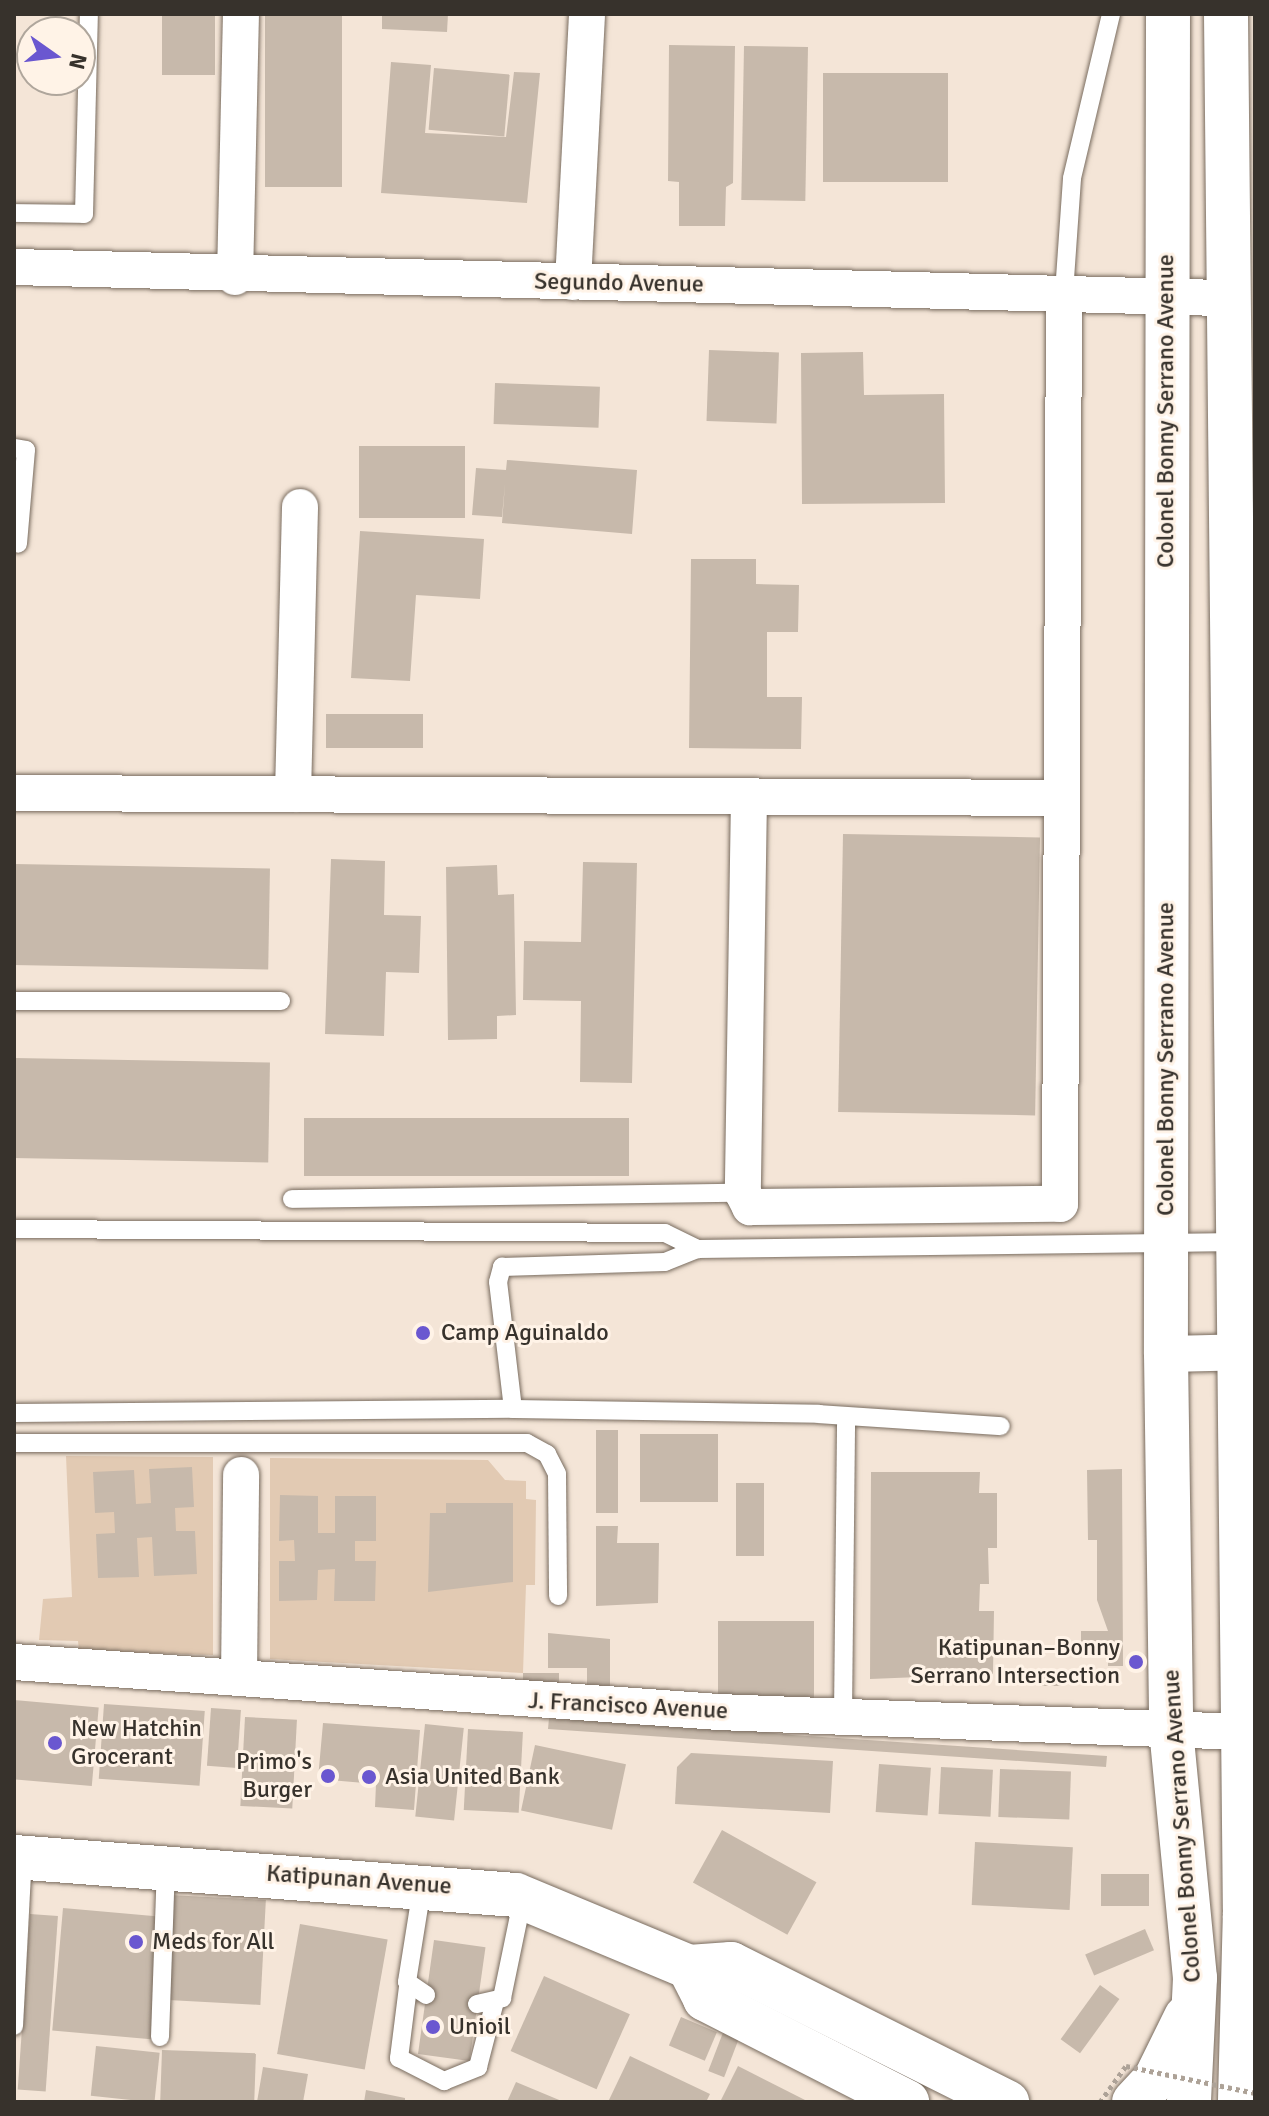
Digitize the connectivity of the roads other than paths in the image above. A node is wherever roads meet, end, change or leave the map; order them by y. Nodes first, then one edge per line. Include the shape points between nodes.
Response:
1 (89, 14) edge
2 (241, 14) edge
3 (587, 14) edge
4 (1111, 14) edge
5 (1168, 14) edge
6 (1226, 14) edge
7 (14, 213) edge
8 (1240, 252) edge
9 (14, 267) edge
10 (235, 277) junction
11 (573, 282) junction
12 (1064, 293) junction
13 (1165, 294) junction
14 (1223, 298) junction
15 (14, 448) edge
16 (300, 507) dead end
17 (18, 544) dead end
18 (14, 793) edge
19 (293, 794) junction
20 (749, 797) junction
21 (1060, 798) junction
22 (14, 1001) edge
23 (281, 1001) dead end
24 (743, 1193) junction
25 (292, 1199) dead end
26 (14, 1229) edge
27 (1239, 1242) junction
28 (1166, 1244) junction
29 (698, 1249) junction
30 (1248, 1352) edge
31 (1166, 1354) junction
32 (513, 1409) junction
33 (14, 1413) edge
34 (846, 1419) junction
35 (1001, 1426) dead end
36 (14, 1443) edge
37 (241, 1475) dead end
38 (558, 1596) dead end
39 (14, 1662) edge
40 (239, 1678) junction
41 (843, 1715) junction
42 (1171, 1729) junction
43 (1242, 1732) junction
44 (1249, 1820) edge
45 (18, 1857) edge
46 (166, 1867) junction
47 (423, 1885) junction
48 (523, 1897) junction
49 (1248, 1912) edge
50 (1255, 1957) edge
51 (689, 1967) junction
52 (408, 1987) junction
53 (426, 1995) dead end
54 (1195, 1996) junction
55 (14, 2026) edge
56 (160, 2037) dead end
57 (907, 2102) edge
58 (1007, 2102) edge
59 (1134, 2102) edge
60 (1189, 2102) edge
61 (1240, 2102) edge

1 - 7 lane via 84,214
2 - 10 street
3 - 11 street
4 - 12 lane via 1072,178
5 - 13 main road, Colonel Bonny Serrano Avenue
6 - 8 main road
8 - 14 main road
9 - 10 street, Segundo Avenue
10 - 11 street, Segundo Avenue
11 - 12 street, Segundo Avenue
12 - 13 street, Segundo Avenue
12 - 21 street via 1066,774
13 - 14 street, Segundo Avenue
13 - 28 main road, Colonel Bonny Serrano Avenue
14 - 27 main road
15 - 17 lane via 26,450
16 - 19 street
18 - 19 street
19 - 20 street
20 - 21 street
20 - 24 street
21 - 24 street via 1060,1204 772,1211 750,1207
22 - 23 lane
24 - 25 lane
26 - 29 lane via 665,1233
27 - 28 lane
27 - 30 main road
28 - 29 lane
28 - 31 main road, Colonel Bonny Serrano Avenue
29 - 32 lane via 665,1262 502,1267 498,1282
30 - 31 street
30 - 43 main road
31 - 42 main road, Colonel Bonny Serrano Avenue
32 - 33 lane
32 - 34 lane
34 - 35 lane
34 - 41 lane
36 - 38 lane via 527,1443 547,1454 557,1474
37 - 40 street
39 - 40 street, J. Francisco Avenue
40 - 41 street, J. Francisco Avenue
41 - 42 street, J. Francisco Avenue
42 - 43 street, J. Francisco Avenue
42 - 54 main road, Colonel Bonny Serrano Avenue
43 - 44 main road
44 - 49 main road
45 - 46 main road, Katipunan Avenue
45 - 55 lane
46 - 47 main road, Katipunan Avenue
46 - 56 lane
47 - 48 main road, Katipunan Avenue
47 - 52 lane
48 - 51 main road, Katipunan Avenue
48 - 52 lane via 502,1998 485,2004 478,2067 444,2081 399,2058
49 - 50 main road
49 - 61 main road
51 - 57 main road via 705,1999
51 - 58 main road, Katipunan Avenue via 731,1964
52 - 53 lane
54 - 59 main road via 1156,2078
54 - 60 main road, Colonel Bonny Serrano Avenue

